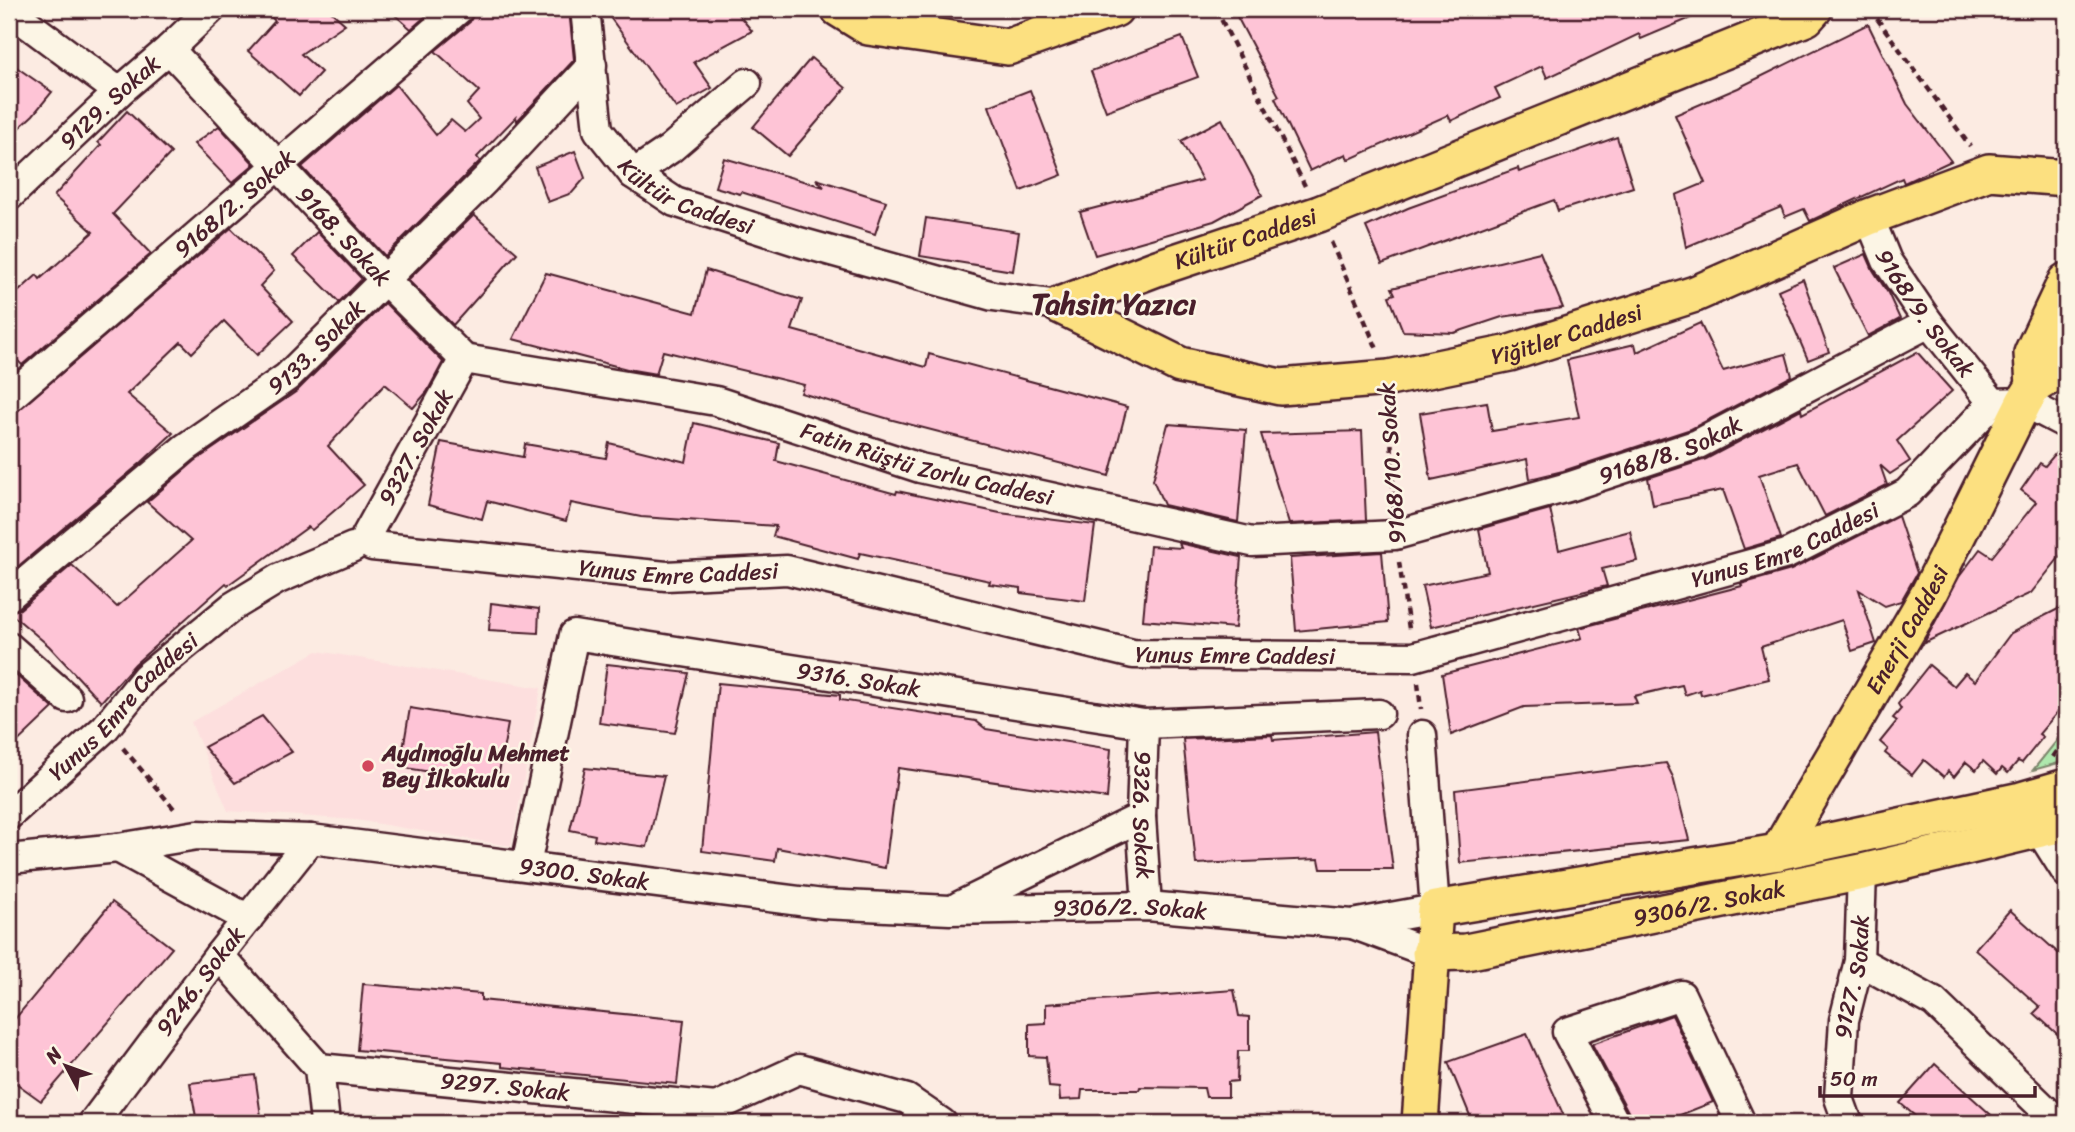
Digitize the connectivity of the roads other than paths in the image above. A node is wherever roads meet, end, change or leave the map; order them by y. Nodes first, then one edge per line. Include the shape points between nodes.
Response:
1 (211, 9) edge
2 (459, 9) edge
3 (585, 9) edge
4 (839, 9) edge
5 (1115, 9) edge
6 (1814, 9) edge
7 (9, 10) edge
8 (169, 49) junction
9 (592, 65) junction
10 (747, 83) dead end
11 (119, 92) junction
12 (275, 166) junction
13 (633, 174) junction
14 (2066, 178) edge
15 (9, 196) edge
16 (1869, 217) junction
17 (384, 279) junction
18 (2066, 281) edge
19 (1059, 305) junction
20 (1929, 323) junction
21 (2066, 358) edge
22 (464, 359) junction
23 (2017, 397) junction
24 (9, 398) edge
25 (2066, 424) edge
26 (1395, 535) joint
27 (364, 543) junction
28 (9, 596) edge
29 (9, 647) edge
30 (67, 698) dead end
31 (1379, 714) dead end
32 (1144, 724) junction
33 (1422, 735) road end
34 (2066, 787) edge
35 (2021, 800) junction
36 (9, 815) edge
37 (1141, 817) junction
38 (2052, 827) edge
39 (311, 839) junction
40 (118, 848) junction
41 (1779, 852) junction
42 (9, 859) edge
43 (526, 865) junction
44 (1862, 872) junction
45 (2066, 872) edge
46 (1147, 906) junction
47 (1435, 909) junction
48 (950, 910) junction
49 (248, 919) junction
50 (1352, 924) junction
51 (1430, 953) junction
52 (219, 955) junction
53 (1859, 961) junction
54 (320, 1068) junction
55 (715, 1115) edge
56 (93, 1123) edge
57 (325, 1123) edge
58 (942, 1123) edge
59 (1420, 1123) edge
60 (1615, 1123) edge
61 (1739, 1123) edge
62 (1848, 1123) edge
63 (2059, 1123) edge

1 - 8 street, 9129. Sokak
2 - 12 street, 9168/2. Sokak
3 - 9 street, Kültür Caddesi
4 - 5 main road via 868,27 1008,47
6 - 19 main road, Kültür Caddesi via 1806,18 1320,214
7 - 11 street
8 - 11 street, 9129. Sokak
8 - 12 street, 9168. Sokak
9 - 13 street, Kültür Caddesi via 598,130
9 - 17 street, 9133. Sokak
10 - 13 street via 670,149
11 - 15 street, 9129. Sokak
12 - 17 street, 9168. Sokak
12 - 24 street, 9168/2. Sokak
13 - 19 street, Kültür Caddesi via 675,202 799,242 993,296
14 - 16 main road, Yiğitler Caddesi via 1989,172
16 - 19 main road, Yiğitler Caddesi via 1695,294 1510,353 1389,378 1280,387 1180,365
16 - 20 street, 9168/9. Sokak via 1887,261
17 - 22 street, 9168. Sokak
17 - 28 street, 9133. Sokak via 287,377 185,448
18 - 23 main road
20 - 23 street, 9168/9. Sokak
20 - 26 street, 9168/8. Sokak via 1698,444
21 - 23 main road, Yunus Emre Caddesi via 2061,369
22 - 26 street, Fatin Rüştü Zorlu Caddesi via 716,401 920,468 1252,542
22 - 27 street, 9327. Sokak
23 - 25 street
23 - 27 street, Yunus Emre Caddesi via 1907,493 1787,554 1413,657 1132,654 787,570 666,576
23 - 41 main road, Enerji Caddesi via 1928,595
27 - 36 street, Yunus Emre Caddesi via 278,579 232,607 146,677 106,728
29 - 30 street
31 - 32 street, 9316. Sokak
32 - 37 street, 9326. Sokak
32 - 43 street, 9316. Sokak via 574,635
33 - 47 street
34 - 35 main road, 9306/2. Sokak
35 - 38 street
35 - 41 main road, 9306/2. Sokak
37 - 46 street, 9326. Sokak
37 - 48 street, 9300. Sokak
38 - 44 main road, 9306/2. Sokak
38 - 45 street
39 - 40 street, 9300. Sokak via 197,835
39 - 43 street, 9300. Sokak
39 - 49 street, 9246. Sokak
40 - 42 street, 9300. Sokak
40 - 49 street
41 - 47 main road, 9306/2. Sokak
43 - 48 street, 9300. Sokak via 823,904
44 - 51 main road, 9306/2. Sokak via 1466,952
44 - 53 street, 9127. Sokak
46 - 48 street, 9306/2. Sokak
46 - 50 street, 9306/2. Sokak
47 - 50 street, 9306/2. Sokak
47 - 51 main road
49 - 52 street, 9246. Sokak
50 - 51 street, 9306/2. Sokak
51 - 59 main road
52 - 54 street
52 - 56 street, 9246. Sokak
53 - 62 street, 9127. Sokak via 1844,1020 1839,1098
53 - 63 street via 1934,1002
54 - 55 street, 9297. Sokak
54 - 57 street
55 - 58 street via 799,1069 907,1099
60 - 61 street via 1567,1032 1681,995

